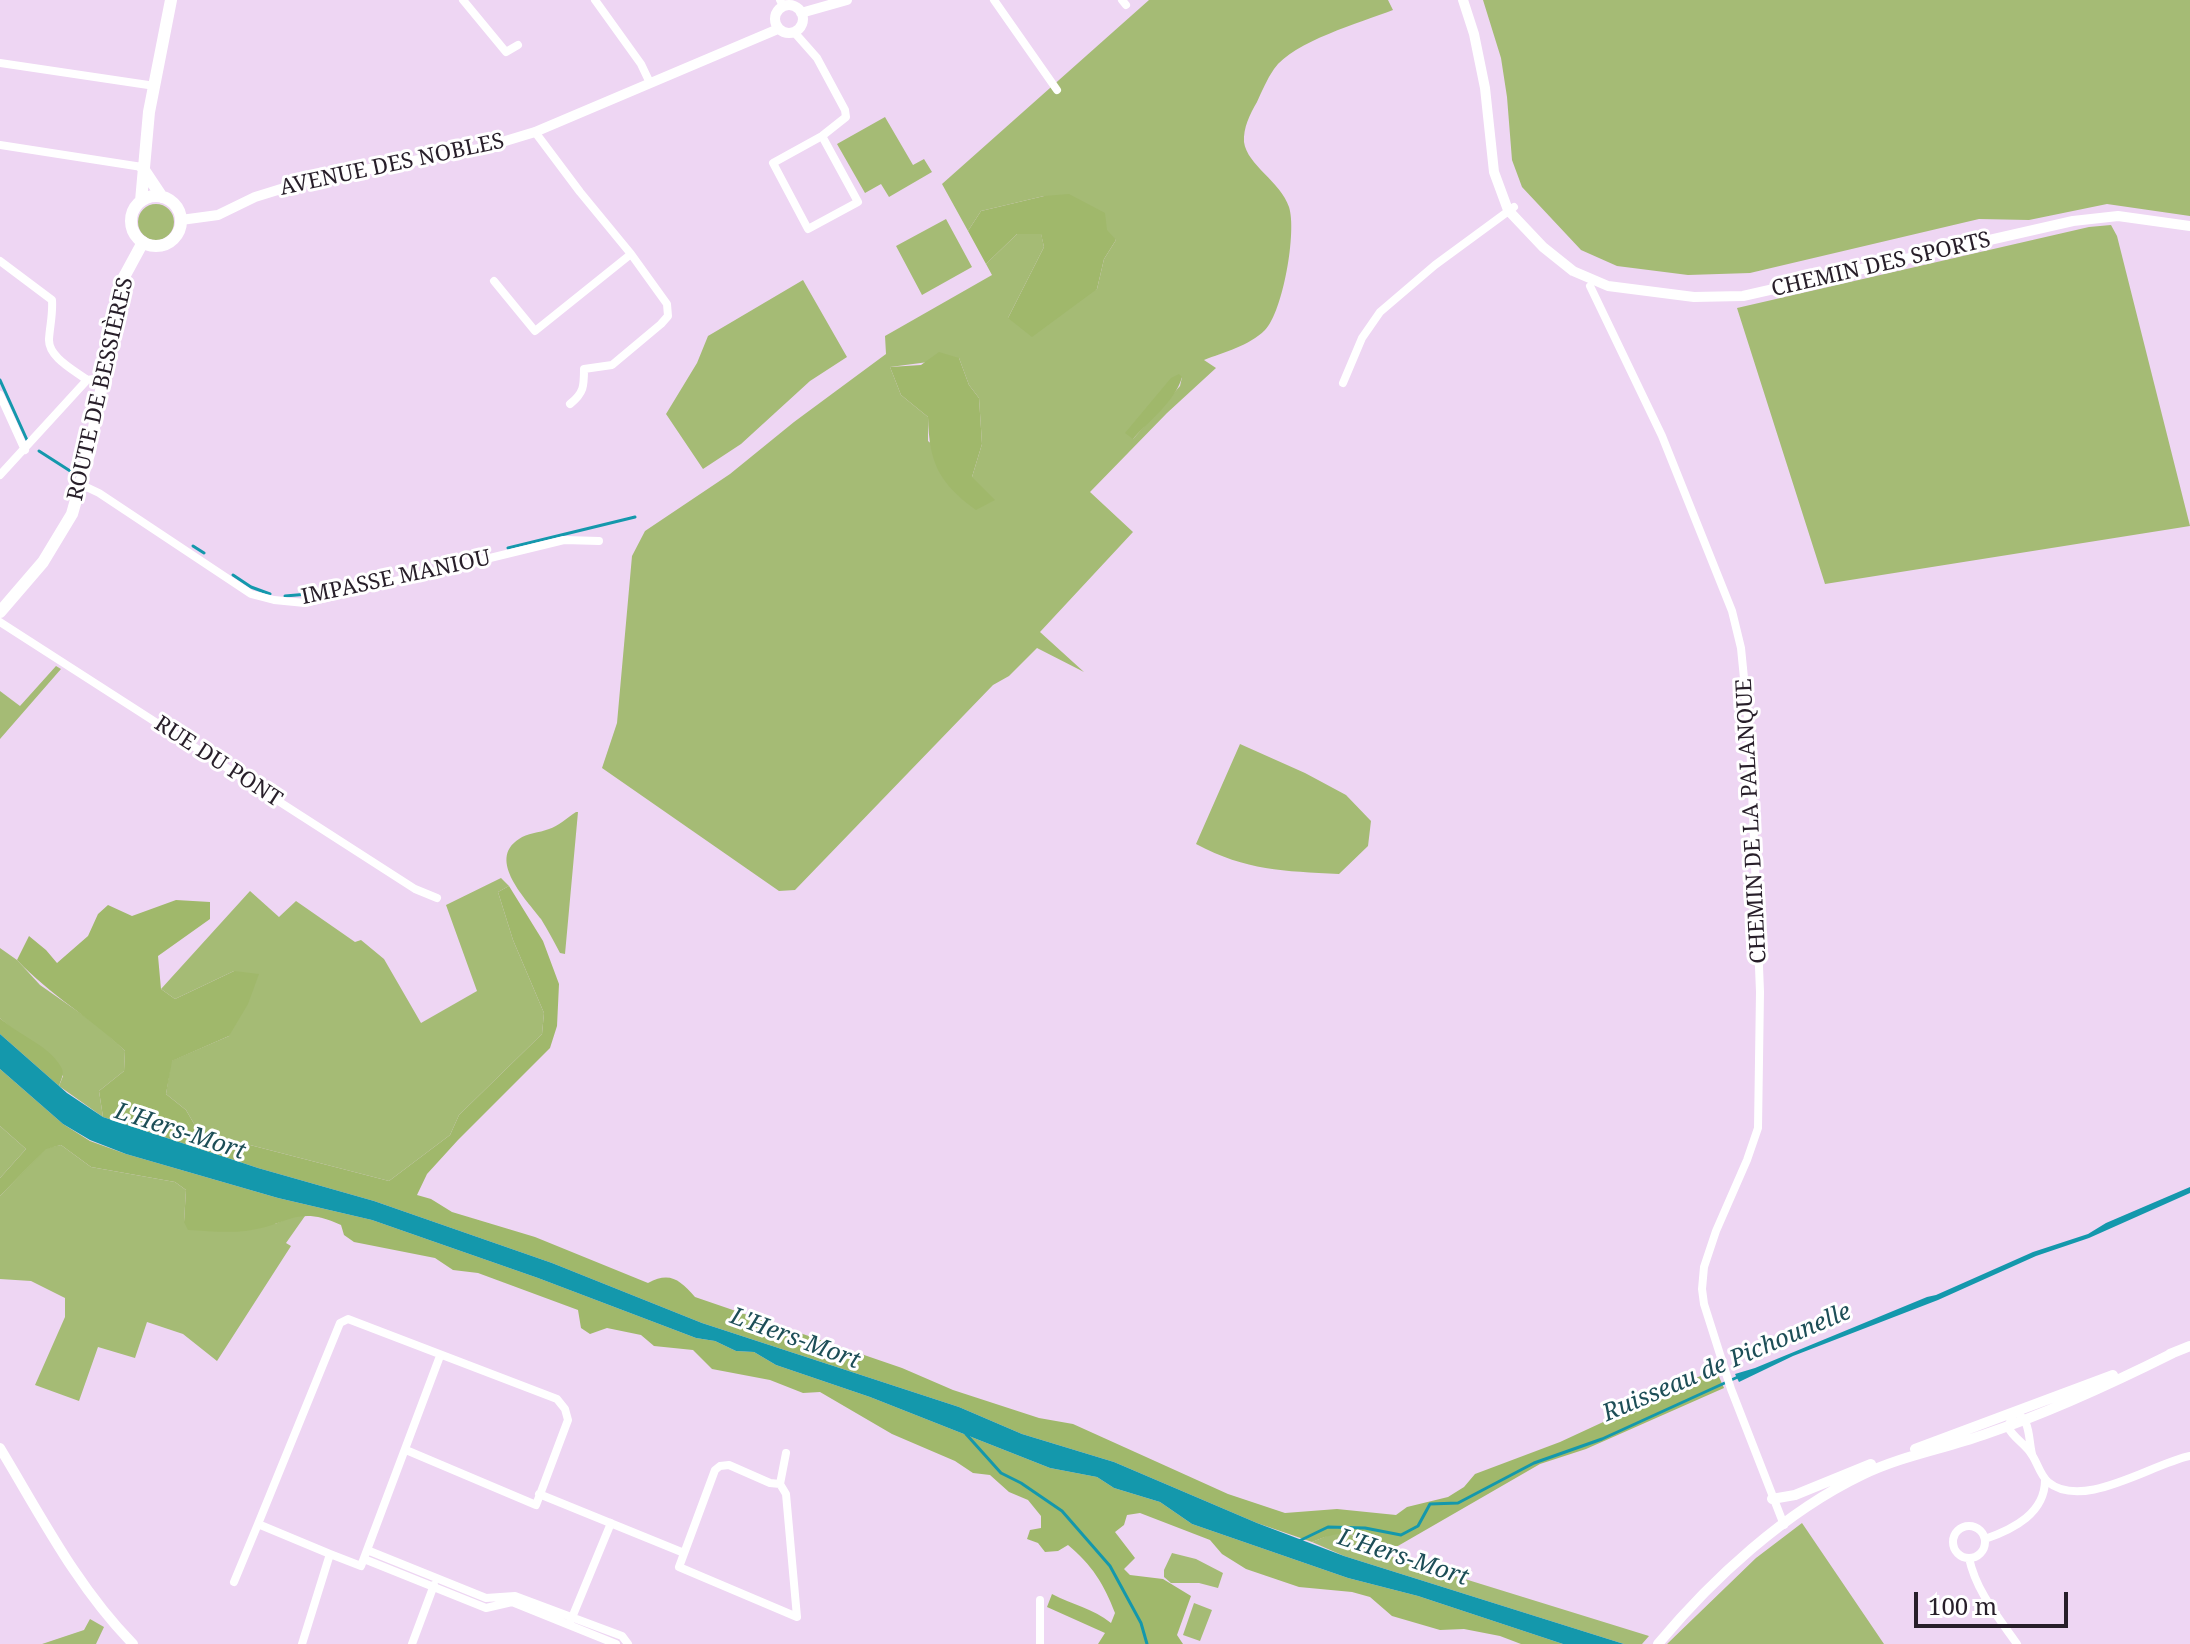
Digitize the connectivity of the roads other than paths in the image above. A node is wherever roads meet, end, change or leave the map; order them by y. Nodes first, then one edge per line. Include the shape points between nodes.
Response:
1 (171, 0) edge
2 (463, 0) edge
3 (595, 0) edge
4 (847, 0) edge
5 (994, 0) edge
6 (1463, 0) edge
7 (781, 3) edge
8 (801, 13) junction
9 (778, 29) junction
10 (794, 32) junction
11 (518, 45) dead end
12 (0, 63) edge
13 (650, 83) junction
14 (155, 86) junction
15 (1057, 90) dead end
16 (535, 132) junction
17 (822, 136) junction
18 (0, 145) edge
19 (142, 167) junction
20 (162, 197) junction
21 (141, 201) junction
22 (1511, 209) junction
23 (181, 220) junction
24 (2190, 226) edge
25 (143, 242) junction
26 (631, 254) junction
27 (0, 261) edge
28 (494, 281) dead end
29 (1590, 286) dead end
30 (102, 378) junction
31 (87, 380) junction
32 (1343, 383) dead end
33 (0, 395) edge
34 (570, 404) dead end
35 (25, 450) junction
36 (0, 475) edge
37 (82, 485) junction
38 (599, 541) dead end
39 (0, 612) edge
40 (0, 622) edge
41 (437, 898) dead end
42 (2190, 1346) edge
43 (2173, 1353) junction
44 (440, 1356) junction
45 (2014, 1412) junction
46 (2026, 1420) junction
47 (2008, 1427) junction
48 (0, 1448) edge
49 (406, 1450) junction
50 (786, 1453) dead end
51 (2032, 1454) junction
52 (1900, 1455) junction
53 (2190, 1456) edge
54 (1888, 1463) junction
55 (2045, 1480) junction
56 (780, 1484) junction
57 (539, 1494) junction
58 (1772, 1499) junction
59 (611, 1523) junction
60 (258, 1524) junction
61 (1784, 1525) junction
62 (1985, 1539) junction
63 (684, 1553) junction
64 (330, 1554) junction
65 (365, 1554) junction
66 (1969, 1558) junction
67 (234, 1582) dead end
68 (435, 1582) junction
69 (1040, 1600) dead end
70 (570, 1621) junction
71 (133, 1644) edge
72 (302, 1644) edge
73 (412, 1644) edge
74 (616, 1644) edge
75 (628, 1644) edge
76 (1040, 1644) edge
77 (1658, 1644) edge
78 (2017, 1644) edge

1 - 14 main road
2 - 11 street via 506,52
3 - 13 street
4 - 8 street
5 - 15 street
6 - 22 street, CHEMIN DES SPORTS via 1485,88 1494,156
7 - 8 street
7 - 9 street via 775,16
8 - 10 street via 802,24
9 - 10 street
9 - 13 street, AVENUE DES NOBLES
10 - 17 street via 817,58 845,110 841,123
12 - 14 street
13 - 16 street, AVENUE DES NOBLES
14 - 19 main road
16 - 23 street, AVENUE DES NOBLES via 479,149 310,180 218,215
16 - 26 street
17 - 17 street via 858,202 808,229 773,163
18 - 19 street
19 - 20 main road
19 - 21 main road
20 - 21 main road
20 - 23 main road via 176,205
21 - 25 main road via 131,222
22 - 24 street, CHEMIN DES SPORTS via 1573,271 1608,286 1727,298 2073,221 2118,216
22 - 32 street via 1380,312
23 - 25 main road via 177,235 165,244
25 - 30 main road, ROUTE DE BESSIÈRES via 124,277
26 - 28 street via 535,331
26 - 34 street via 667,304 668,316 612,365 584,369 584,388
27 - 31 street via 52,300 50,347
29 - 58 street, CHEMIN DE LA PALANQUE via 1662,436 1732,611 1747,691 1760,1008 1758,1128 1716,1231 1702,1289 1731,1389
30 - 31 street
30 - 37 main road, ROUTE DE BESSIÈRES
31 - 35 street
33 - 35 street
35 - 36 street
37 - 38 street, IMPASSE MANIOU via 251,594 274,600 305,603 564,540
37 - 39 main road, ROUTE DE BESSIÈRES via 62,534
40 - 41 street, RUE DU PONT via 415,889
42 - 43 street
43 - 45 street
43 - 46 street
44 - 49 street
44 - 57 street via 557,1399 565,1409 568,1420
44 - 60 street via 348,1319 340,1323
45 - 46 street
45 - 47 street
45 - 52 street
46 - 47 street
46 - 51 street
47 - 51 street
47 - 54 street
48 - 71 street via 74,1572
49 - 57 street via 536,1505
49 - 65 street
50 - 56 street
51 - 55 street
52 - 54 street
52 - 58 street
53 - 55 street via 2097,1490 2069,1492
54 - 61 street
55 - 62 street via 2035,1511
56 - 63 street via 720,1466
56 - 63 street via 786,1494 797,1617 679,1567
57 - 59 street
58 - 61 street, CHEMIN DE LA PALANQUE
59 - 63 street
59 - 70 street
60 - 64 street
60 - 67 street
61 - 77 street via 1718,1578
62 - 66 street via 1980,1555
62 - 66 street via 1970,1525 1957,1531 1956,1552
64 - 65 street via 361,1566
64 - 72 street
65 - 68 street
66 - 78 street via 1982,1595
68 - 70 street via 486,1608 512,1602
68 - 73 street
69 - 76 street
70 - 74 street
70 - 75 street via 622,1636

